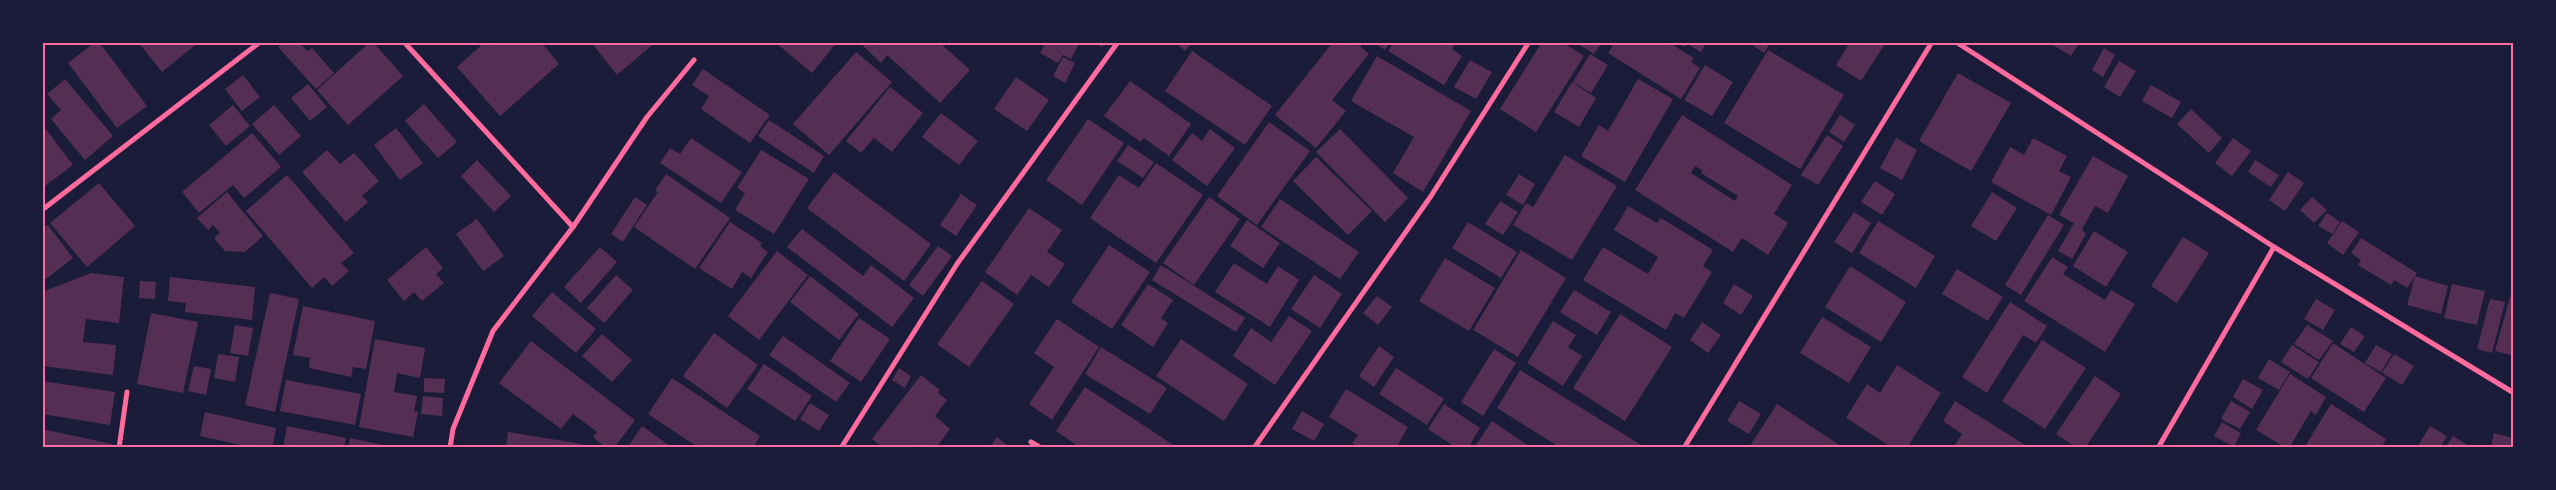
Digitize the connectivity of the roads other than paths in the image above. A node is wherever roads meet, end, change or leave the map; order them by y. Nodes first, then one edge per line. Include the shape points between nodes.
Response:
1 (260, 42) edge
2 (404, 42) edge
3 (1118, 42) edge
4 (1529, 42) edge
5 (1932, 42) edge
6 (1956, 42) edge
7 (694, 60) dead end
8 (42, 210) edge
9 (573, 227) junction
10 (2274, 247) junction
11 (127, 392) dead end
12 (2514, 393) edge
13 (1031, 442) dead end
14 (118, 448) edge
15 (450, 448) edge
16 (841, 448) edge
17 (1041, 448) edge
18 (1254, 448) edge
19 (1684, 448) edge
20 (2158, 448) edge

1 - 8 street
2 - 9 street
3 - 16 street via 957,264
4 - 18 street via 1431,196
5 - 19 street
6 - 10 street
7 - 9 street via 647,117
9 - 15 street via 493,331 453,429
10 - 12 street
10 - 20 street
11 - 14 street
13 - 17 street

